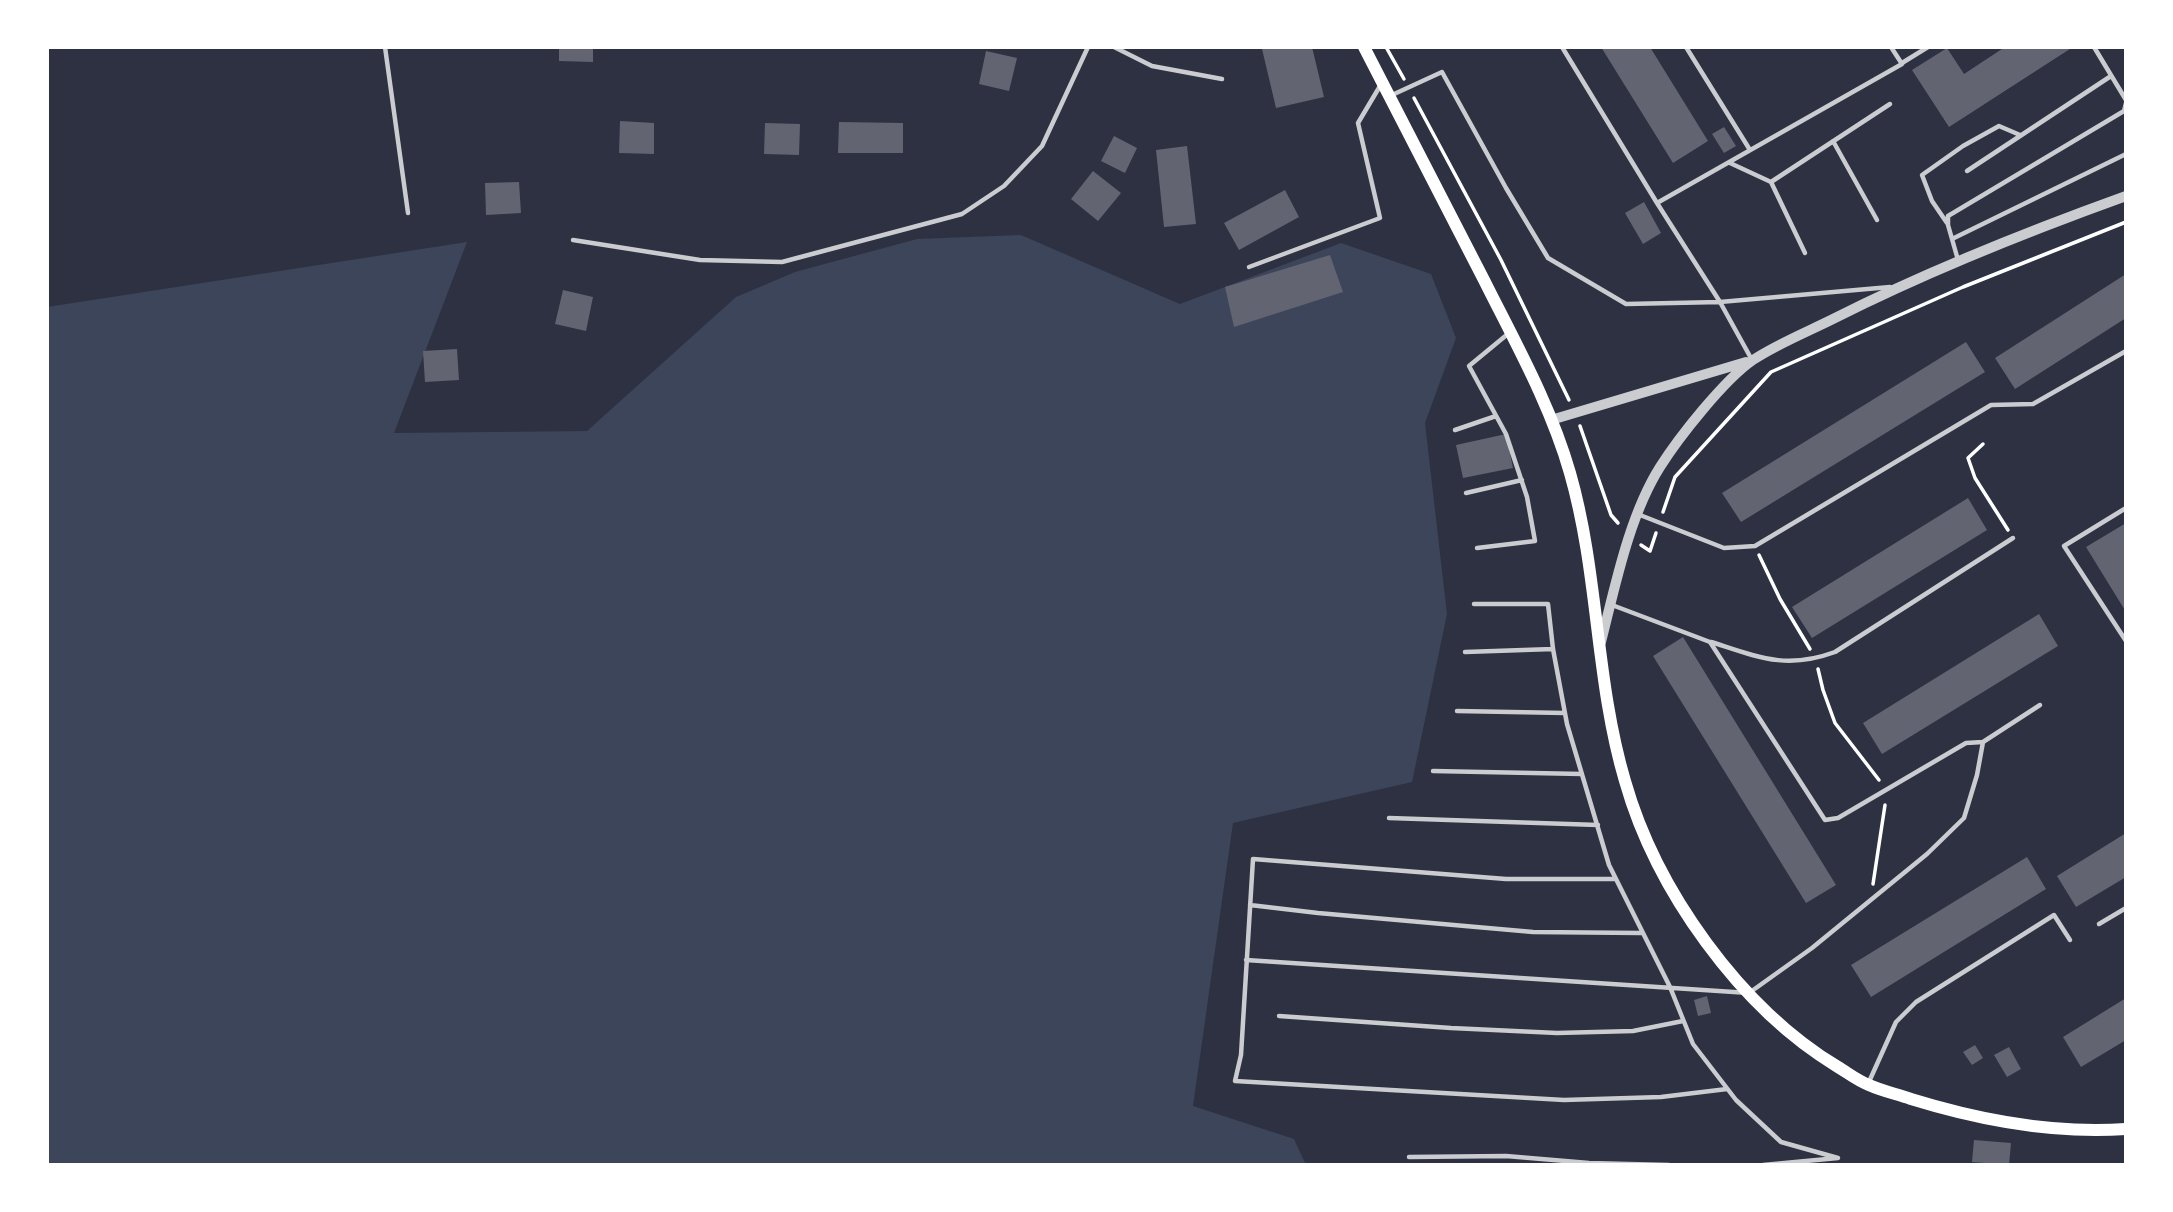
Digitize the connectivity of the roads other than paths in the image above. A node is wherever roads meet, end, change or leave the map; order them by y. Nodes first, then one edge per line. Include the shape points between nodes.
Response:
1 (384, 47) edge
2 (1088, 47) edge
3 (1114, 47) edge
4 (1364, 47) edge
5 (1562, 47) edge
6 (1686, 47) edge
7 (1891, 47) edge
8 (1928, 47) edge
9 (2094, 47) edge
10 (1902, 64) junction
11 (2111, 76) junction
12 (1222, 79) dead end
13 (1382, 82) junction
14 (1390, 96) junction
15 (2126, 102) edge
16 (1890, 104) dead end
17 (2125, 111) edge
18 (2021, 135) junction
19 (1833, 141) junction
20 (1750, 150) junction
21 (2126, 154) edge
22 (1729, 162) junction
23 (1967, 170) dead end
24 (1771, 182) junction
25 (2126, 196) edge
26 (1657, 204) junction
27 (408, 213) dead end
28 (1877, 220) dead end
29 (1948, 225) junction
30 (1952, 239) junction
31 (573, 240) dead end
32 (1805, 253) dead end
33 (1958, 261) junction
34 (1249, 267) dead end
35 (1898, 287) junction
36 (1720, 302) junction
37 (1510, 332) junction
38 (2126, 351) edge
39 (1752, 360) junction
40 (1496, 416) junction
41 (1551, 419) junction
42 (1455, 430) dead end
43 (1522, 480) junction
44 (1466, 493) dead end
45 (2126, 508) edge
46 (1637, 514) junction
47 (2013, 538) road end
48 (1476, 548) dead end
49 (1474, 604) dead end
50 (1610, 605) junction
51 (2126, 641) edge
52 (1710, 642) junction
53 (1600, 648) junction
54 (1553, 649) junction
55 (1465, 652) dead end
56 (2040, 705) dead end
57 (1457, 711) dead end
58 (1565, 713) junction
59 (1983, 742) junction
60 (1433, 771) dead end
61 (1582, 774) junction
62 (1389, 818) dead end
63 (1598, 825) junction
64 (1616, 879) junction
65 (1250, 905) junction
66 (2126, 908) edge
67 (2099, 924) dead end
68 (1641, 933) junction
69 (2070, 940) dead end
70 (1246, 960) junction
71 (1670, 987) junction
72 (1749, 993) junction
73 (1279, 1016) dead end
74 (1684, 1021) junction
75 (1868, 1085) junction
76 (1727, 1089) junction
77 (2126, 1129) edge
78 (1409, 1157) dead end
79 (1669, 1165) edge
80 (1763, 1165) edge

1 - 27 lane
2 - 31 lane via 1042,146 1004,186 962,214 782,262 700,260
3 - 12 lane via 1153,66
4 - 13 main road
5 - 26 lane
6 - 20 lane
7 - 10 lane
8 - 10 lane
9 - 11 lane
10 - 20 lane
11 - 15 lane
11 - 18 lane
13 - 14 main road
13 - 34 lane via 1358,123 1380,218
14 - 36 lane via 1442,72 1548,258 1626,304
14 - 37 main road
15 - 17 lane
16 - 19 lane
17 - 29 lane via 1948,216
18 - 23 lane
18 - 29 lane via 1999,126 1922,175
19 - 24 lane
19 - 28 lane
20 - 22 lane
21 - 30 lane
22 - 24 lane
22 - 26 lane
24 - 32 lane
25 - 33 street
26 - 36 lane
29 - 30 lane
30 - 33 lane
33 - 35 street
35 - 36 lane
35 - 39 street
36 - 39 lane
37 - 40 lane via 1469,366
37 - 41 main road
38 - 46 lane via 2033,404 1990,405 1755,546 1724,548
39 - 41 street
39 - 46 street via 1699,414 1660,467
40 - 42 lane
40 - 43 lane
41 - 53 main road via 1581,520
43 - 44 lane
43 - 48 lane via 1535,541
45 - 51 lane via 2064,546
46 - 50 street
47 - 52 lane via 1835,652 1816,659 1773,662
49 - 54 lane via 1548,604
50 - 52 lane
50 - 53 street
52 - 59 lane via 1825,821 1838,818 1966,743
53 - 72 main road via 1610,720 1644,837 1671,890
54 - 55 lane
54 - 58 lane
56 - 59 lane
57 - 58 lane
58 - 61 lane
59 - 72 lane via 1964,818 1871,900
60 - 61 lane
61 - 63 lane
62 - 63 lane
63 - 64 lane
64 - 65 lane via 1506,878 1253,859
64 - 68 lane
65 - 68 lane via 1520,931
65 - 70 lane
66 - 67 lane
68 - 71 lane
69 - 75 lane via 2054,915 1916,1002 1896,1022
70 - 71 lane
70 - 76 lane via 1241,1055 1235,1082 1564,1100 1661,1097
71 - 72 lane
71 - 74 lane
72 - 75 main road via 1808,1049
73 - 74 lane via 1557,1032 1633,1031
74 - 76 lane via 1693,1044
75 - 77 main road via 1945,1110 2023,1125
76 - 80 lane via 1781,1142 1838,1158
78 - 79 lane via 1506,1156

